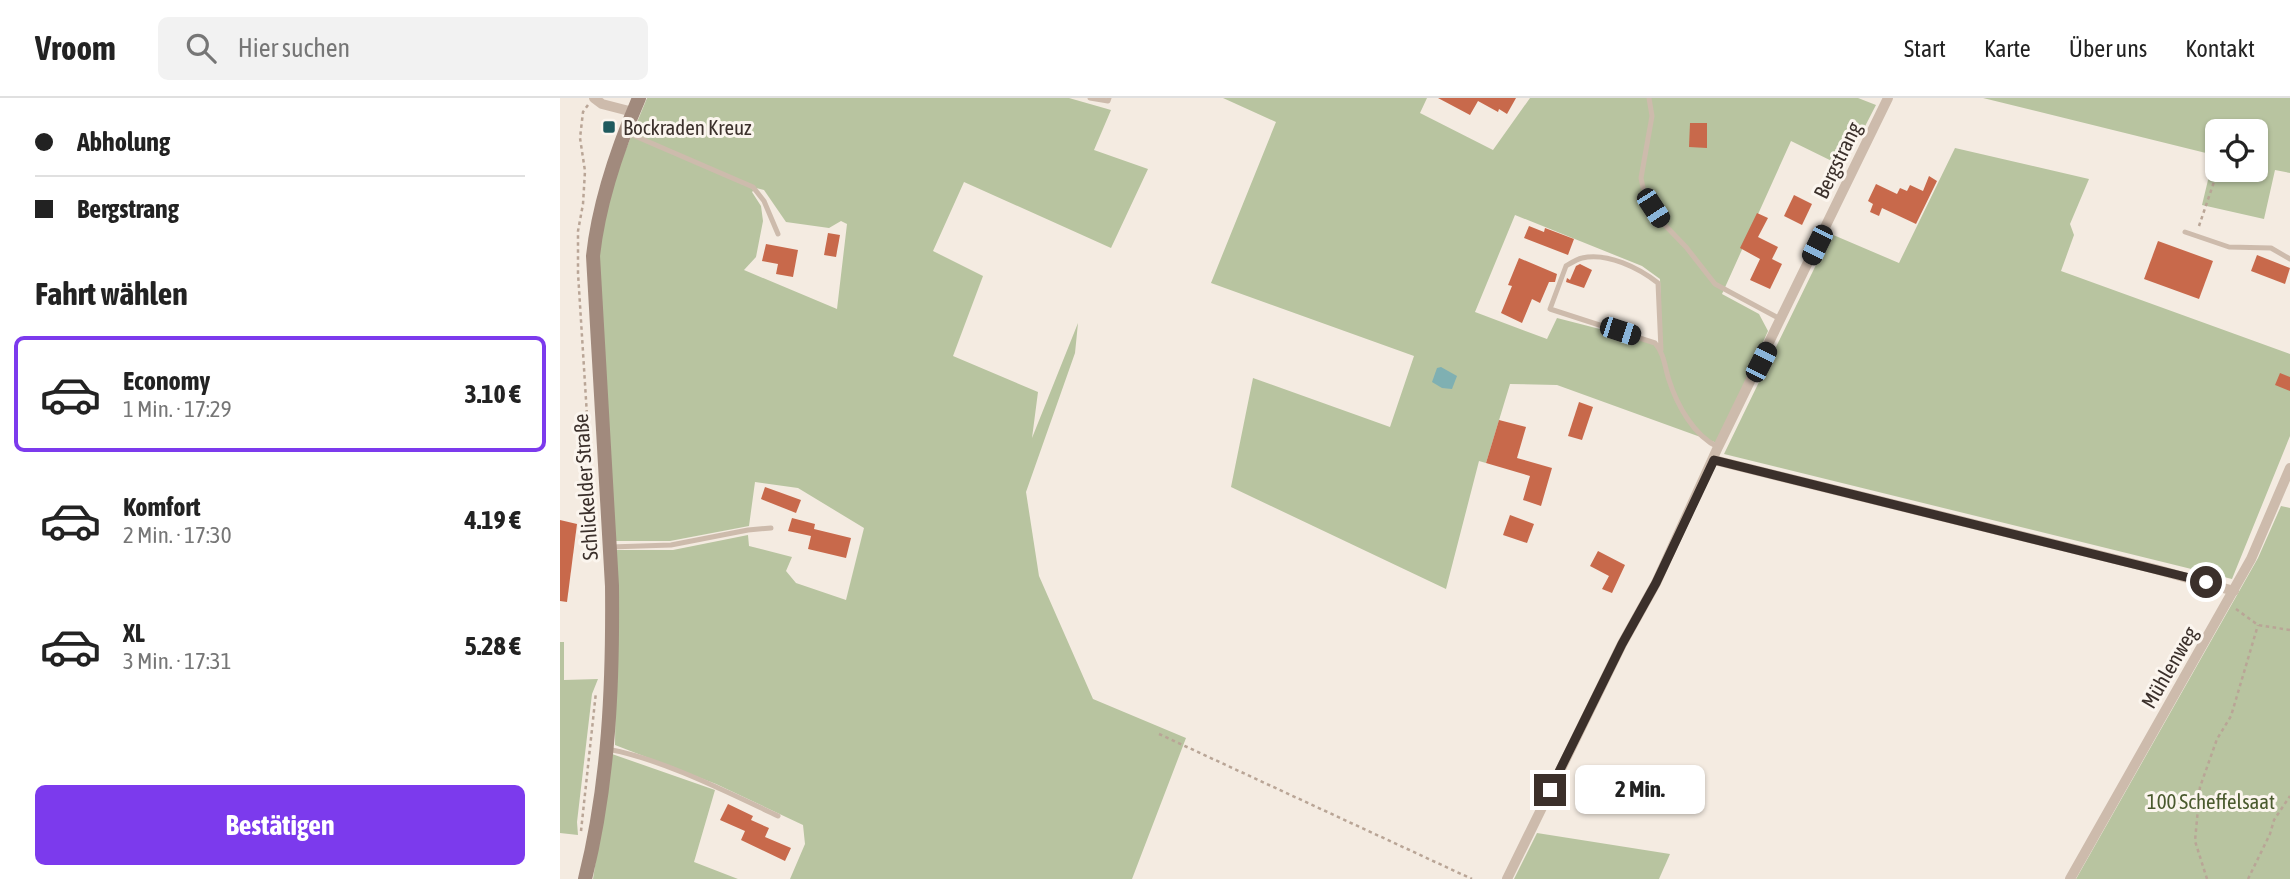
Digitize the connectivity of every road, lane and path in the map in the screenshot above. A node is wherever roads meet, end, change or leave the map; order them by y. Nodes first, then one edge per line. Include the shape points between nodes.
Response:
1 (639, 98) edge
2 (1090, 98) edge
3 (1109, 98) edge
4 (1649, 98) edge
5 (1888, 98) edge
6 (595, 99) edge
7 (633, 112) junction
8 (625, 131) junction
9 (2214, 182) edge
10 (2185, 232) dead end
11 (778, 234) dead end
12 (2196, 236) junction
13 (2290, 259) edge
14 (1782, 320) junction
15 (1661, 350) junction
16 (1718, 447) junction
17 (1714, 460) junction
18 (2290, 468) edge
19 (591, 471) dead end
20 (771, 528) dead end
21 (610, 547) junction
22 (2234, 591) junction
23 (2228, 603) junction
24 (2258, 625) junction
25 (2290, 630) edge
26 (597, 690) dead end
27 (1160, 734) dead end
28 (607, 749) junction
29 (2290, 796) edge
30 (778, 816) dead end
31 (582, 837) dead end
32 (585, 879) edge
33 (1472, 879) edge
34 (1507, 879) edge
35 (2070, 879) edge
36 (2207, 879) edge
37 (2248, 879) edge

1 - 7 main road, Schlickelder Straße
2 - 3 lane
4 - 14 lane via 1652,116 1641,178 1645,196 1715,284
5 - 14 street, Bergstrang
6 - 7 street
6 - 19 path via 583,112 580,138 585,171 578,231
7 - 8 main road, Schlickelder Straße
8 - 11 lane via 753,187
8 - 21 main road, Schlickelder Straße via 606,185 593,256
9 - 12 path
10 - 12 lane
12 - 13 lane via 2229,247 2271,248
14 - 16 street, Bergstrang
15 - 15 lane via 1644,339 1550,309 1566,266 1581,258 1598,257 1639,270 1658,283
15 - 16 lane via 1682,409 1698,431
16 - 17 street, Bergstrang
17 - 22 street
17 - 34 street, Bergstrang
18 - 22 street, Mühlenweg
20 - 21 lane via 671,545
21 - 28 main road, Schlickelder Straße
22 - 23 street, Mühlenweg
23 - 24 path
23 - 35 street, Mühlenweg
24 - 25 path
24 - 36 path via 2231,716 2217,739 2200,787 2195,841
26 - 31 path
27 - 33 path
28 - 30 lane via 692,778
28 - 32 main road, Schlickelder Straße
29 - 37 path

